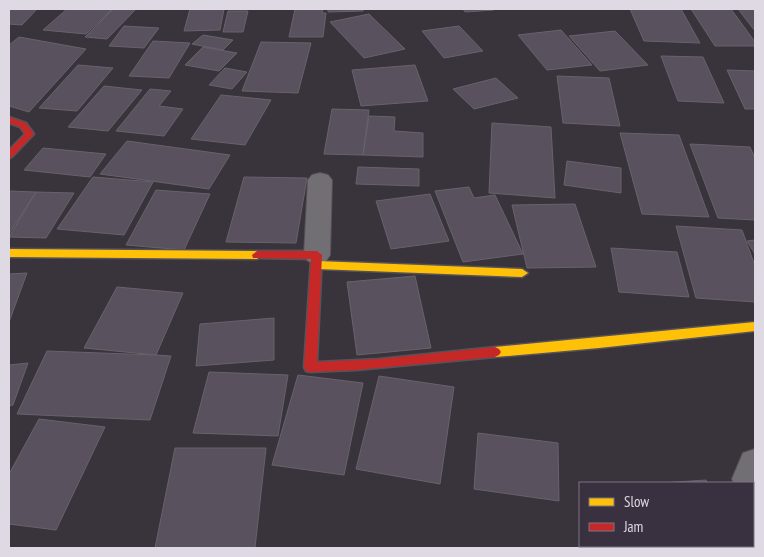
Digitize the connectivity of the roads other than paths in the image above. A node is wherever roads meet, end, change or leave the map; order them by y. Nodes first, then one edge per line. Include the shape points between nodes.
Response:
1 (9, 120) edge
2 (9, 155) edge
3 (320, 180) dead end
4 (9, 253) edge
5 (317, 260) junction
6 (522, 273) dead end
7 (755, 326) edge
8 (755, 464) edge
9 (751, 482) edge

1 - 2 street via 23,125 30,134
3 - 5 street
4 - 5 street
5 - 6 street
5 - 7 street via 310,367 376,365
8 - 9 street

